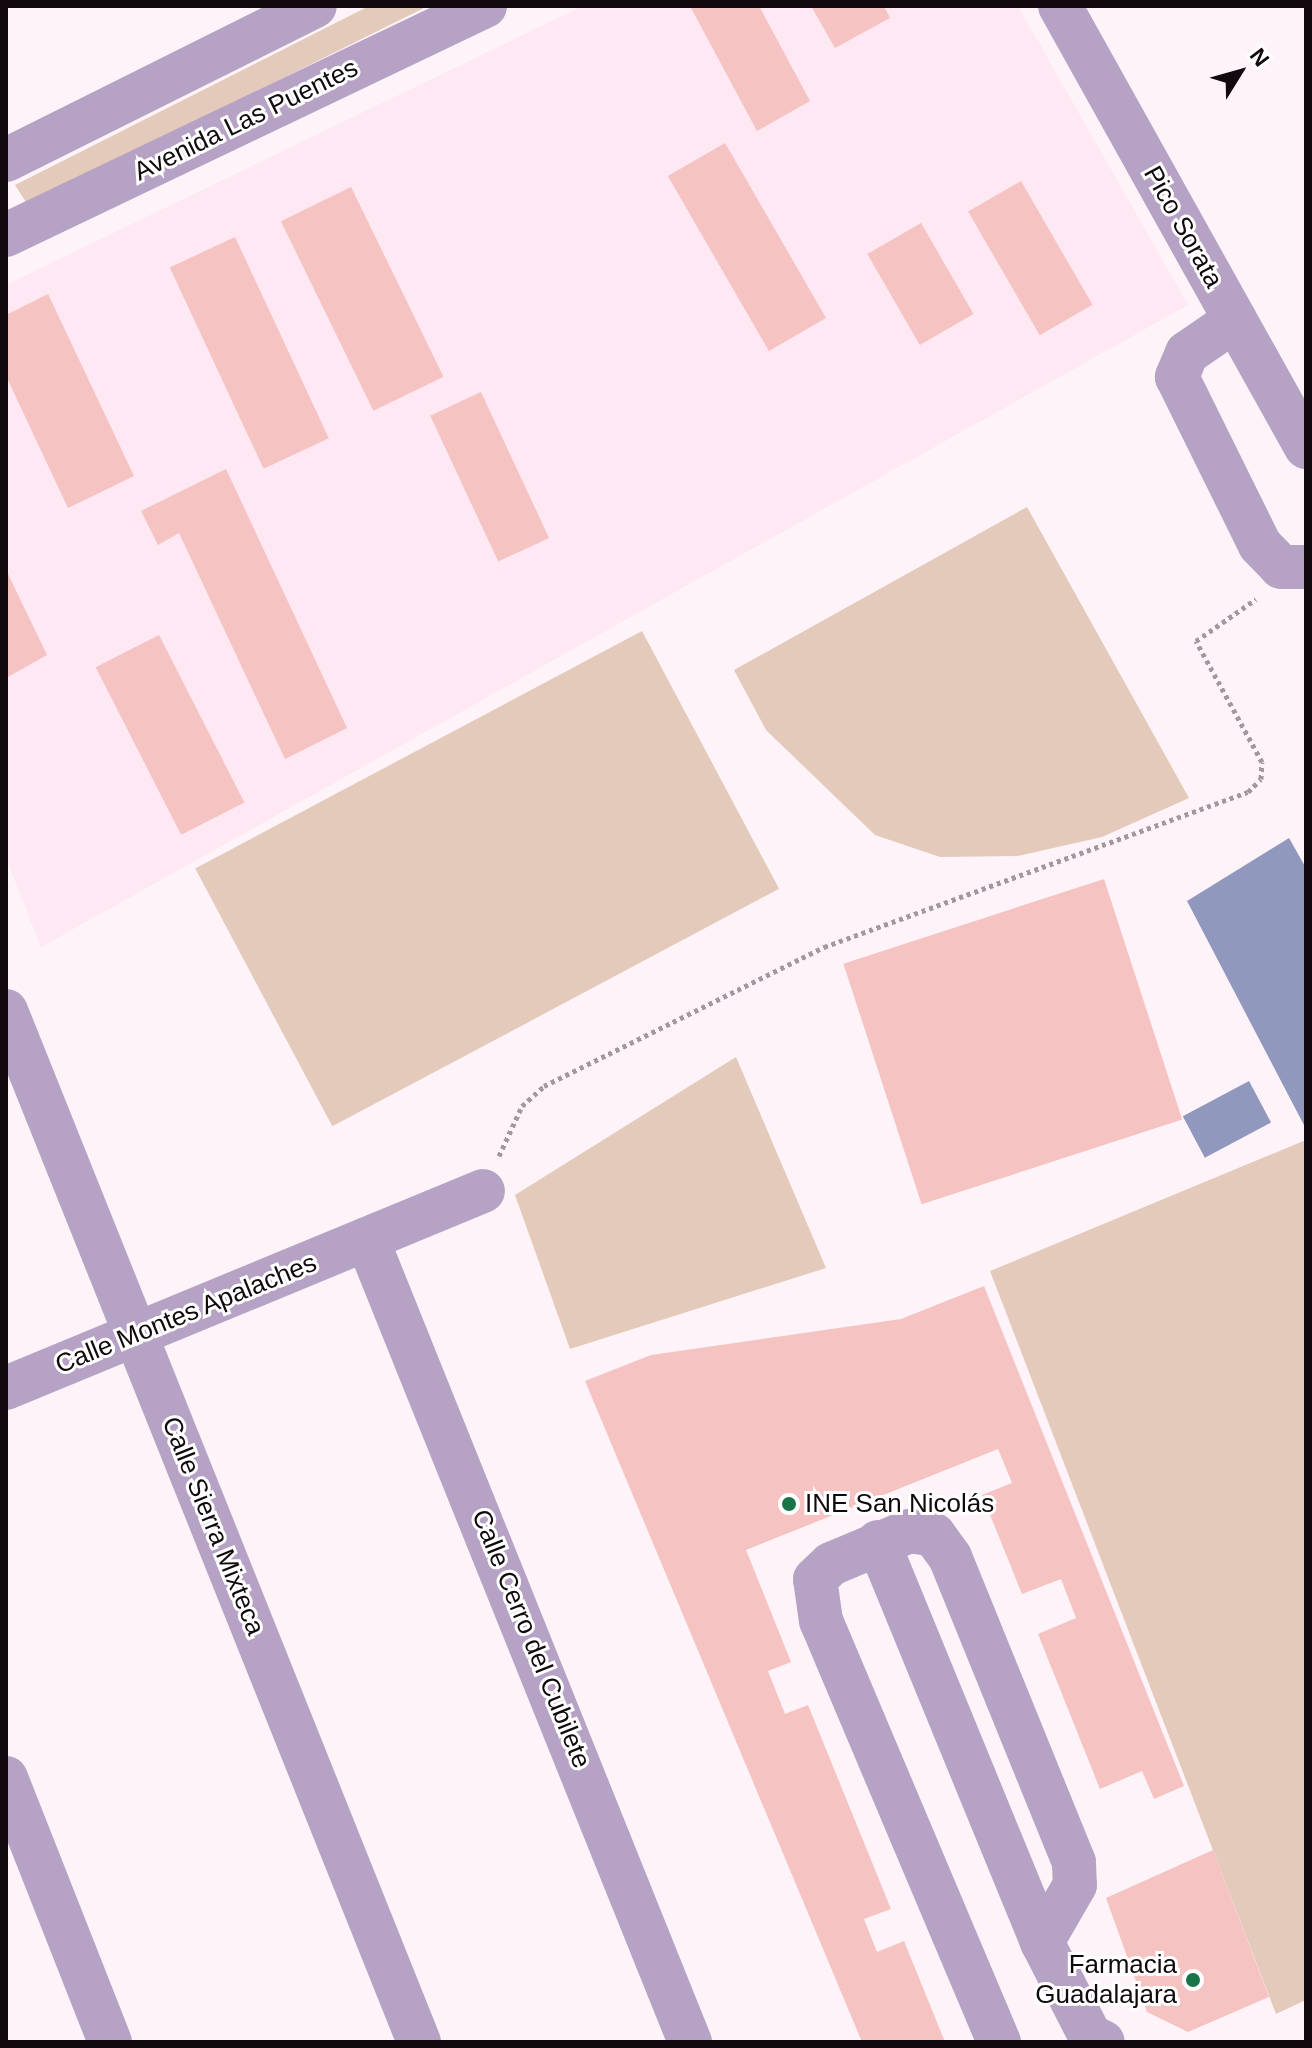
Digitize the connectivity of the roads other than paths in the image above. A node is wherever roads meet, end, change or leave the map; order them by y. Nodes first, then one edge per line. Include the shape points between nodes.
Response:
1 (485, 6) edge
2 (1060, 6) edge
3 (286, 12) edge
4 (6, 160) edge
5 (7, 232) edge
6 (1235, 320) junction
7 (1306, 447) edge
8 (1302, 569) edge
9 (6, 1011) edge
10 (483, 1191) road end
11 (367, 1239) junction
12 (136, 1334) junction
13 (6, 1388) edge
14 (878, 1542) junction
15 (6, 1778) edge
16 (1042, 1942) junction
17 (1092, 2040) edge
18 (110, 2042) edge
19 (419, 2042) edge
20 (690, 2042) edge
21 (999, 2042) edge

1 - 5 street, Avenida Las Puentes
2 - 6 street, Pico Sorata
3 - 4 street
6 - 7 street, Pico Sorata
6 - 8 street via 1187,353 1177,377 1260,545 1281,567
9 - 12 street, Calle Sierra Mixteca
10 - 11 street, Calle Montes Apalaches
11 - 12 street, Calle Montes Apalaches
11 - 20 street, Calle Cerro del Cubilete
12 - 13 street, Calle Montes Apalaches
12 - 19 street, Calle Sierra Mixteca
14 - 16 street
14 - 16 street via 910,1531 934,1535 966,1591 1074,1862 1075,1885
14 - 21 street via 822,1571 813,1592
15 - 18 street
16 - 17 street

